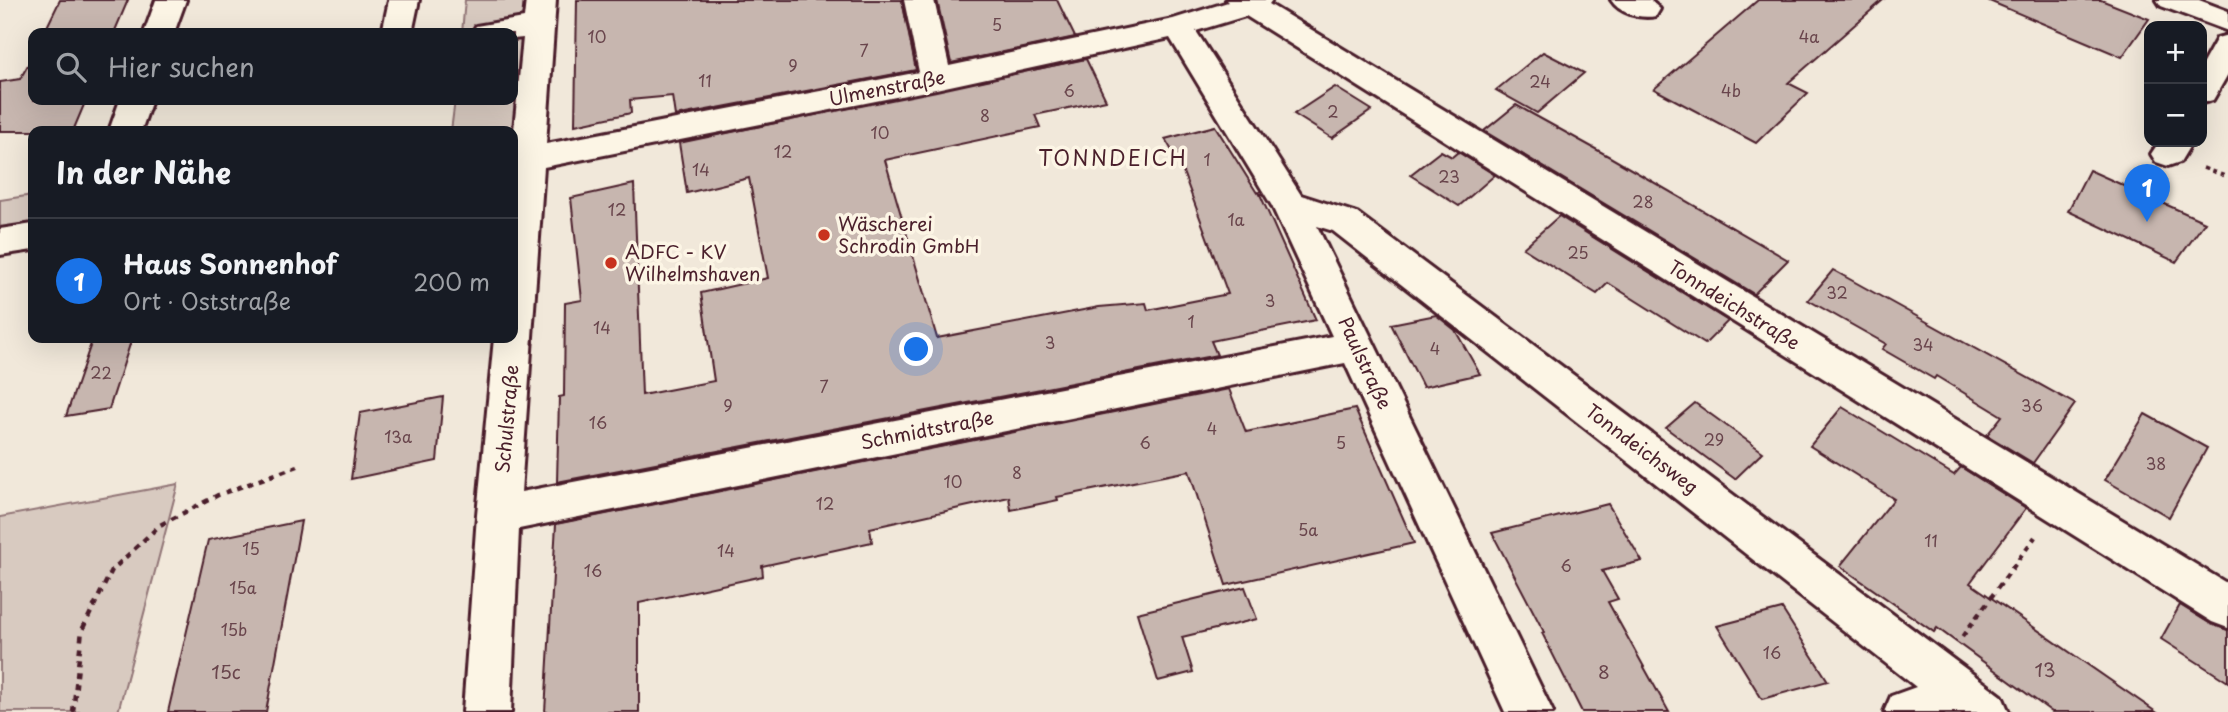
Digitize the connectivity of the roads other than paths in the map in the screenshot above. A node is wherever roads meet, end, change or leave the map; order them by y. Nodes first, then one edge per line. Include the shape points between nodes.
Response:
1 (171, 0) edge
2 (404, 0) edge
3 (919, 0) edge
4 (2172, 0) edge
5 (1249, 2) edge
6 (540, 13) edge
7 (2228, 22) edge
8 (1178, 27) junction
9 (161, 28) edge
10 (398, 28) edge
11 (500, 28) edge
12 (2228, 45) edge
13 (936, 79) junction
14 (2207, 84) edge
15 (134, 105) edge
16 (127, 126) edge
17 (521, 160) edge
18 (1289, 204) junction
19 (518, 206) edge
20 (28, 238) edge
21 (0, 242) edge
22 (509, 343) edge
23 (1357, 345) junction
24 (498, 515) junction
25 (2228, 608) edge
26 (1975, 704) edge
27 (487, 712) edge
28 (1530, 712) edge
29 (1908, 712) edge

1 - 9 street
2 - 10 street
3 - 13 street
4 - 7 street
5 - 8 street, Ulmenstraße
5 - 25 street, Tonndeichstraße
6 - 11 street
6 - 17 street, Schulstraße
8 - 13 street, Ulmenstraße
8 - 18 street, Paulstraße
12 - 14 street
13 - 17 street, Ulmenstraße
15 - 16 street
17 - 19 street, Schulstraße
18 - 23 street, Paulstraße
18 - 26 street, Tonndeichsweg via 1345,222
20 - 21 street
22 - 24 street, Schulstraße
23 - 24 street, Schmidtstraße
23 - 28 street, Paulstraße
24 - 27 street, Schulstraße
26 - 29 street

